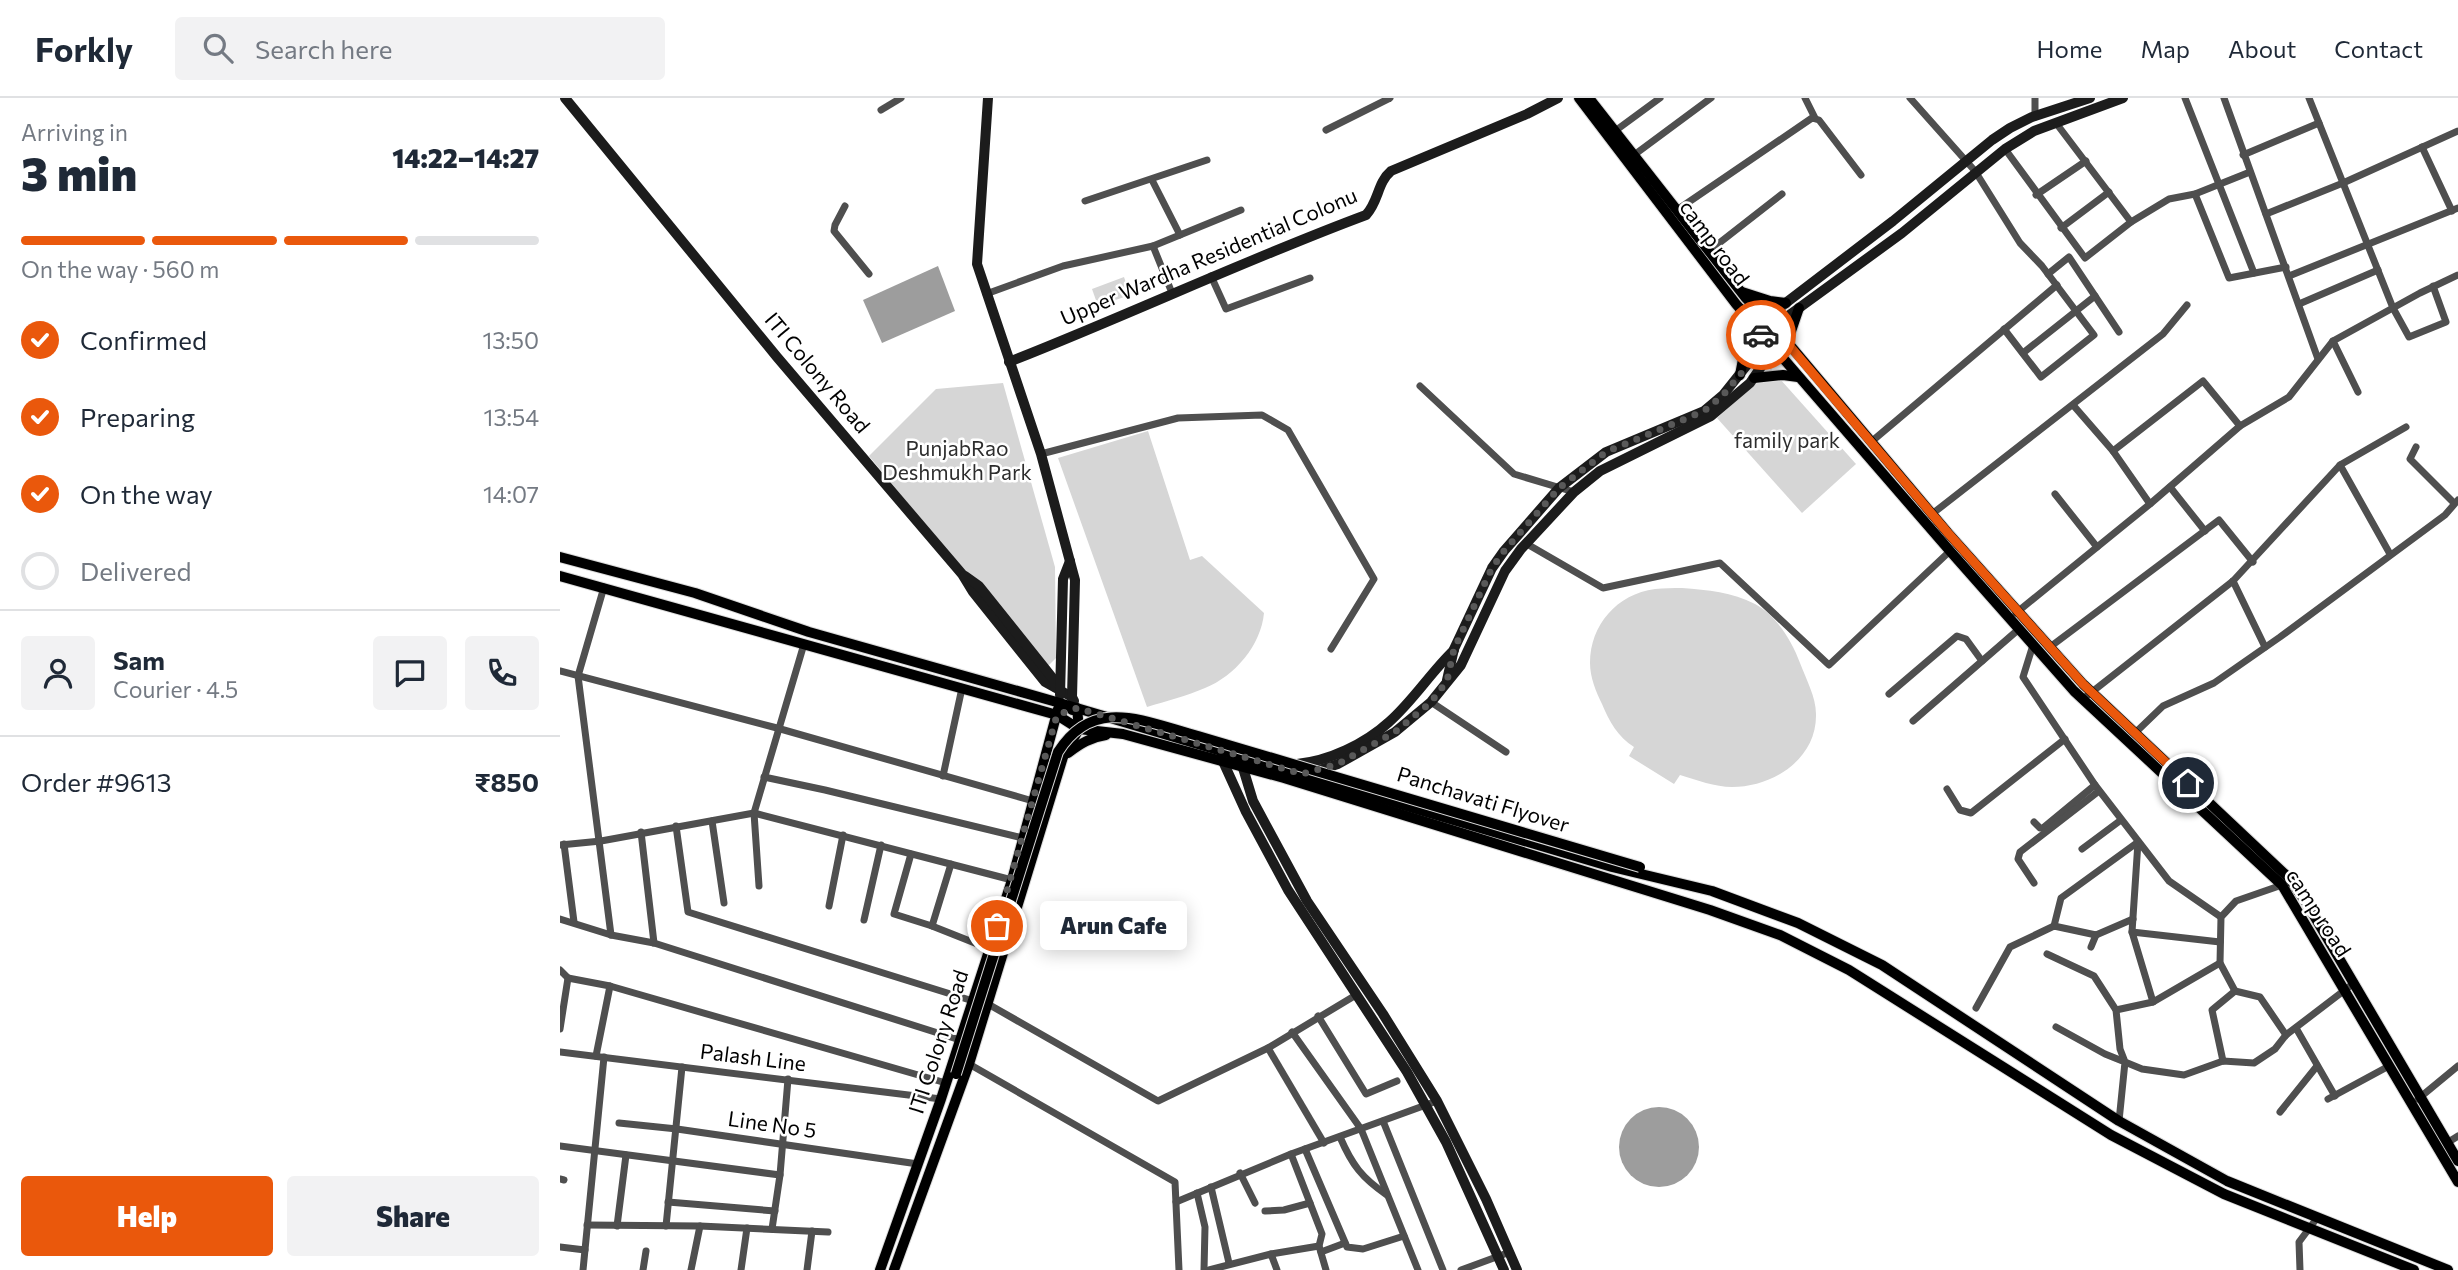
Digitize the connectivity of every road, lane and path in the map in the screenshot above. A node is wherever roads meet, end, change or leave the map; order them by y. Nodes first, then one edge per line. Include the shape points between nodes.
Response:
1 (565, 98) edge
2 (901, 98) edge
3 (988, 98) edge
4 (1390, 98) edge
5 (1558, 98) edge
6 (1579, 98) edge
7 (1589, 98) edge
8 (1660, 98) edge
9 (1711, 98) edge
10 (1805, 98) edge
11 (1910, 98) edge
12 (2035, 98) edge
13 (2090, 98) edge
14 (2123, 98) edge
15 (2185, 98) edge
16 (2224, 98) edge
17 (2309, 98) edge
18 (881, 110) dead end
19 (2035, 117) junction
20 (1815, 118) junction
21 (2056, 123) junction
22 (2319, 123) junction
23 (1326, 130) dead end
24 (1615, 131) junction
25 (2458, 131) edge
26 (2422, 147) junction
27 (2005, 149) junction
28 (2243, 155) junction
29 (1634, 156) junction
30 (1207, 160) dead end
31 (1966, 161) junction
32 (2086, 161) junction
33 (1975, 172) junction
34 (2250, 172) junction
35 (1861, 175) dead end
36 (1152, 180) junction
37 (2343, 183) junction
38 (2219, 184) junction
39 (2109, 192) junction
40 (1782, 194) dead end
41 (2195, 194) junction
42 (2036, 195) junction
43 (1084, 201) dead end
44 (845, 206) dead end
45 (1241, 210) dead end
46 (1677, 210) junction
47 (2455, 210) edge
48 (2266, 214) junction
49 (2131, 222) junction
50 (2061, 228) junction
51 (1180, 235) junction
52 (2369, 245) junction
53 (1153, 246) junction
54 (1709, 251) junction
55 (2286, 267) junction
56 (2378, 270) junction
57 (2254, 273) junction
58 (869, 274) dead end
59 (2048, 274) junction
60 (2458, 275) edge
61 (1211, 276) junction
62 (2289, 276) junction
63 (1310, 278) dead end
64 (2057, 285) junction
65 (2433, 286) junction
66 (1740, 290) junction
67 (1172, 293) junction
68 (986, 294) junction
69 (2095, 296) junction
70 (1786, 303) junction
71 (2299, 304) junction
72 (2187, 305) dead end
73 (1799, 308) junction
74 (2393, 308) junction
75 (1741, 309) junction
76 (2076, 310) junction
77 (1766, 318) junction
78 (2004, 329) junction
79 (1778, 331) junction
80 (1762, 332) junction
81 (2119, 332) dead end
82 (2333, 341) junction
83 (1787, 342) junction
84 (1774, 348) junction
85 (2022, 352) junction
86 (2318, 359) junction
87 (1009, 362) junction
88 (1740, 375) junction
89 (1798, 377) junction
90 (1754, 378) junction
91 (1420, 386) dead end
92 (2358, 392) dead end
93 (2073, 405) junction
94 (2240, 426) junction
95 (2406, 427) dead end
96 (1871, 442) junction
97 (2416, 447) dead end
98 (2113, 452) junction
99 (1041, 454) junction
100 (2340, 465) junction
101 (2170, 487) junction
102 (1559, 488) junction
103 (1574, 492) junction
104 (2055, 494) dead end
105 (2456, 502) edge
106 (2150, 503) junction
107 (1932, 514) junction
108 (2205, 531) junction
109 (1527, 544) junction
110 (2097, 547) junction
111 (1950, 551) junction
112 (2390, 554) junction
113 (560, 557) edge
114 (1070, 561) junction
115 (2253, 562) junction
116 (560, 576) edge
117 (2234, 581) junction
118 (604, 587) junction
119 (2014, 615) junction
120 (2019, 629) junction
121 (804, 644) junction
122 (2033, 645) junction
123 (2050, 647) junction
124 (2265, 648) junction
125 (1331, 649) dead end
126 (1454, 649) junction
127 (1982, 661) junction
128 (560, 671) edge
129 (578, 676) junction
130 (951, 678) junction
131 (1447, 681) junction
132 (962, 688) junction
133 (1058, 694) junction
134 (1889, 694) dead end
135 (2087, 695) junction
136 (1072, 697) junction
137 (1431, 702) junction
138 (1067, 712) junction
139 (1913, 721) dead end
140 (777, 728) junction
141 (1079, 729) junction
142 (2135, 733) junction
143 (1123, 734) junction
144 (2065, 739) junction
145 (1221, 750) junction
146 (1506, 752) dead end
147 (1063, 757) junction
148 (1222, 762) junction
149 (1244, 762) junction
150 (1300, 769) junction
151 (2167, 770) junction
152 (943, 776) junction
153 (764, 777) junction
154 (1284, 778) junction
155 (2097, 788) junction
156 (1947, 789) dead end
157 (1033, 801) junction
158 (754, 813) junction
159 (2121, 820) junction
160 (712, 821) junction
161 (2034, 822) dead end
162 (676, 826) junction
163 (641, 832) junction
164 (843, 835) junction
165 (1023, 838) junction
166 (601, 841) junction
167 (2138, 842) junction
168 (562, 844) edge
169 (881, 845) junction
170 (2082, 849) dead end
171 (911, 854) junction
172 (951, 864) junction
173 (1656, 877) junction
174 (1012, 880) junction
175 (2034, 883) dead end
176 (2282, 885) junction
177 (759, 886) dead end
178 (724, 903) dead end
179 (829, 906) dead end
180 (2221, 917) junction
181 (560, 919) edge
182 (2133, 919) junction
183 (864, 920) dead end
184 (574, 922) junction
185 (932, 926) junction
186 (2054, 926) junction
187 (2132, 932) junction
188 (611, 935) junction
189 (2096, 935) junction
190 (2220, 942) junction
191 (654, 943) junction
192 (2091, 947) dead end
193 (990, 949) junction
194 (1334, 951) junction
195 (2047, 954) dead end
196 (2220, 963) junction
197 (560, 970) edge
198 (568, 978) junction
199 (610, 986) junction
200 (2349, 986) junction
201 (2235, 991) junction
202 (1356, 995) junction
203 (973, 1001) junction
204 (2153, 1002) junction
205 (988, 1004) junction
206 (1976, 1008) dead end
207 (2116, 1010) junction
208 (1318, 1016) junction
209 (2056, 1027) dead end
210 (2296, 1028) junction
211 (560, 1029) edge
212 (1292, 1032) junction
213 (2286, 1035) junction
214 (960, 1040) junction
215 (1268, 1048) junction
216 (560, 1052) edge
217 (600, 1057) junction
218 (2223, 1060) junction
219 (2125, 1062) junction
220 (969, 1064) junction
221 (2317, 1066) junction
222 (2389, 1066) junction
223 (2458, 1066) edge
224 (682, 1067) junction
225 (788, 1079) junction
226 (1396, 1082) dead end
227 (943, 1091) junction
228 (2413, 1095) junction
229 (2085, 1099) junction
230 (1437, 1101) junction
231 (1426, 1106) junction
232 (2280, 1112) dead end
233 (2076, 1113) junction
234 (1383, 1121) junction
235 (2119, 1121) junction
236 (619, 1123) dead end
237 (677, 1129) junction
238 (1361, 1129) junction
239 (2111, 1135) junction
240 (2458, 1136) edge
241 (1340, 1138) junction
242 (1324, 1143) junction
243 (2448, 1143) junction
244 (783, 1145) junction
245 (560, 1146) edge
246 (1306, 1149) junction
247 (594, 1151) junction
248 (1291, 1154) junction
249 (626, 1156) junction
250 (2458, 1161) edge
251 (672, 1162) junction
252 (918, 1164) junction
253 (1240, 1173) junction
254 (780, 1175) junction
255 (2458, 1182) edge
256 (1211, 1187) junction
257 (1197, 1193) junction
258 (1388, 1196) junction
259 (668, 1202) junction
260 (1176, 1202) junction
261 (1255, 1203) dead end
262 (1310, 1203) junction
263 (1265, 1211) dead end
264 (775, 1212) junction
265 (2316, 1218) junction
266 (587, 1225) junction
267 (617, 1226) junction
268 (666, 1226) junction
269 (699, 1226) junction
270 (747, 1228) junction
271 (772, 1229) junction
272 (2309, 1229) junction
273 (812, 1231) junction
274 (828, 1232) dead end
275 (1404, 1236) junction
276 (1345, 1243) junction
277 (560, 1247) edge
278 (1320, 1249) junction
279 (584, 1250) junction
280 (646, 1251) dead end
281 (1510, 1252) junction
282 (1271, 1254) junction
283 (1498, 1256) junction
284 (1225, 1266) edge
285 (583, 1270) edge
286 (643, 1270) edge
287 (691, 1270) edge
288 (741, 1270) edge
289 (807, 1270) edge
290 (880, 1270) edge
291 (894, 1270) edge
292 (1180, 1270) edge
293 (1204, 1270) edge
294 (1209, 1270) edge
295 (1277, 1270) edge
296 (1326, 1270) edge
297 (1418, 1270) edge
298 (1443, 1270) edge
299 (1461, 1270) edge
300 (1504, 1270) edge
301 (1517, 1270) edge
302 (2300, 1270) edge
303 (2414, 1270) edge
304 (2448, 1270) edge

1 - 133 street, ITI Colony Road
2 - 18 street
3 - 68 street via 977,264
4 - 23 street
5 - 61 street, Upper Wardha Residential Colonu via 1391,171 1366,215
6 - 75 main road, camp road
7 - 24 main road, camp road
8 - 24 street
9 - 29 street
10 - 20 street
11 - 31 street
12 - 19 street
13 - 19 street
14 - 21 street
15 - 38 street
16 - 28 street
17 - 22 street
19 - 31 street via 2001,133
20 - 35 street
20 - 46 street
21 - 27 street
21 - 32 street
22 - 28 street
22 - 37 street
24 - 29 main road, camp road
25 - 26 street
26 - 37 street
26 - 47 street
27 - 33 street
27 - 42 street
28 - 34 street
29 - 46 main road, camp road
30 - 36 street
31 - 33 street
31 - 70 street
32 - 39 street
32 - 42 street
33 - 59 street via 2020,243
33 - 73 street via 1902,233
34 - 38 street
34 - 48 street
36 - 43 street
36 - 51 street
37 - 48 street
37 - 52 street
38 - 41 street
38 - 57 street
39 - 49 street
39 - 50 street
40 - 54 street
41 - 49 street via 2173,198
41 - 57 street via 2229,278
42 - 50 street
44 - 58 street via 834,231
45 - 51 street
46 - 54 main road, camp road
47 - 52 street
48 - 55 street
49 - 50 street via 2085,258
51 - 53 street
52 - 56 street
52 - 62 street
53 - 67 street
53 - 68 street via 1063,266
54 - 66 main road, camp road
55 - 57 street
55 - 62 street
56 - 71 street
56 - 74 street
59 - 64 street
59 - 69 street via 2069,257
60 - 65 street
61 - 63 street via 1226,309
61 - 67 street, Upper Wardha Residential Colonu
62 - 71 street
64 - 76 street
64 - 78 street
65 - 74 street
65 - 74 street via 2446,322 2409,337
66 - 70 main road
66 - 77 main road, camp road
67 - 87 street, Upper Wardha Residential Colonu
68 - 87 street
69 - 76 street
69 - 81 street
70 - 77 street
71 - 86 street
72 - 93 street via 2163,334
73 - 79 street
73 - 83 main road
74 - 82 street
75 - 80 main road, camp road
75 - 88 main road via 1745,349
76 - 85 street
76 - 85 street via 2094,335 2041,376
77 - 79 main road, camp road
77 - 80 street
78 - 85 street
78 - 96 street
79 - 83 main road, camp road
79 - 84 street
80 - 84 main road, camp road
80 - 88 street
82 - 86 street
82 - 92 street
83 - 96 main road, camp road
84 - 89 main road, camp road
84 - 90 street
86 - 94 street via 2289,397
87 - 99 street
88 - 102 street via 1704,411 1606,452
89 - 90 main road
89 - 111 main road, camp road
90 - 103 street via 1711,415 1609,465
91 - 102 street via 1514,474
93 - 98 street
93 - 107 street
94 - 98 street via 2203,381
94 - 101 street
95 - 100 street
96 - 107 main road, camp road
97 - 105 street via 2410,459
98 - 106 street
99 - 114 street
99 - 125 street via 1178,418 1262,415 1288,430 1374,579
100 - 112 street
100 - 115 street
101 - 106 street
101 - 108 street
102 - 103 street
102 - 126 street via 1499,556
103 - 109 street
104 - 110 street
105 - 112 street via 2445,516
106 - 110 street
107 - 119 main road, camp road
108 - 115 street via 2219,520
108 - 123 street
109 - 111 street via 1603,588 1720,563 1829,664
109 - 131 street via 1505,571 1464,659
110 - 119 street
111 - 119 main road, camp road
112 - 124 street
113 - 130 main road via 695,593
114 - 133 street via 1063,579
114 - 136 street via 1075,580
115 - 117 street
116 - 118 main road
117 - 124 street
117 - 135 street
118 - 121 main road
118 - 129 street
119 - 120 main road, camp road
119 - 123 main road, camp road
120 - 122 main road, camp road
120 - 127 street
121 - 130 main road
121 - 140 street
122 - 135 main road, camp road
122 - 144 street via 2023,677
123 - 135 main road, camp road
124 - 142 street via 2214,683 2163,706
126 - 131 street
126 - 150 street, Panchavati Flyover via 1372,736
127 - 134 street via 1966,639 1957,636
127 - 139 street
128 - 129 street
129 - 140 street
129 - 166 street
130 - 132 main road
130 - 133 main road
131 - 137 street
132 - 138 main road
132 - 152 street
133 - 136 street, ITI Colony Road
133 - 138 main road, ITI Colony Road
133 - 138 main road
135 - 142 main road, camp road
135 - 151 main road, camp road
136 - 138 street
137 - 146 street
137 - 150 street via 1395,732 1338,764
138 - 141 main road
138 - 141 main road
138 - 145 main road
138 - 157 main road, ITI Colony Road
140 - 152 street
140 - 153 street
141 - 143 main road
141 - 147 main road
142 - 151 main road, camp road
143 - 147 main road via 1097,736
143 - 148 main road
144 - 155 street
144 - 156 street via 1971,813 1960,810
145 - 148 street
145 - 149 main road
147 - 205 main road
148 - 149 main road
148 - 194 street via 1288,890
149 - 150 main road
149 - 154 main road
149 - 194 street via 1252,801
150 - 154 street
150 - 173 main road
150 - 173 main road, Panchavati Flyover, bridge via 1640,867
150 - 227 main road, Panchavati Flyover, bridge via 1133,719 1094,719 1076,730 1054,762 956,1074
151 - 176 main road, camp road
151 - 200 main road, camp road via 2289,878
152 - 157 street
153 - 158 street
153 - 165 street
154 - 233 main road via 1780,935 1849,970
155 - 159 street
155 - 161 street via 2043,828
155 - 175 street via 2020,852 2018,859
157 - 165 main road, ITI Colony Road
158 - 160 street
158 - 164 street
158 - 177 street
159 - 167 street
159 - 170 street
160 - 162 street
160 - 178 street
162 - 163 street
162 - 203 street via 688,912
163 - 166 street
163 - 191 street
164 - 169 street
164 - 179 street
165 - 174 main road, ITI Colony Road
166 - 168 street
166 - 188 street
167 - 180 street via 2169,881
167 - 182 street
167 - 186 street via 2061,898
168 - 184 street
169 - 171 street
169 - 183 street
171 - 172 street
171 - 185 street via 894,914
172 - 174 street
172 - 185 street
173 - 229 main road via 1712,891 1798,923 1857,952
174 - 193 main road, ITI Colony Road
176 - 180 street via 2236,901
176 - 200 main road, camp road
180 - 190 street
181 - 184 street
182 - 187 street
182 - 189 street
184 - 188 street
185 - 193 street
186 - 189 street
186 - 206 street via 2010,947
187 - 190 street
187 - 204 street
188 - 191 street
189 - 192 street
190 - 196 street
191 - 214 street
193 - 203 main road, ITI Colony Road
194 - 202 street
194 - 230 street
195 - 207 street via 2094,976
196 - 201 street
196 - 204 street
197 - 198 street
198 - 199 street
198 - 211 street
199 - 217 street
199 - 227 street
200 - 210 street
200 - 222 main road, camp road
200 - 228 main road, camp road
201 - 213 street via 2260,997
201 - 218 street via 2212,1010
202 - 208 street
202 - 231 street
203 - 214 main road, ITI Colony Road
204 - 207 street
205 - 215 street via 1158,1101
205 - 220 main road
207 - 219 street
208 - 212 street
208 - 226 street via 1366,1094
209 - 219 street
210 - 213 street
210 - 221 street
212 - 215 street
212 - 238 street
213 - 218 street via 2254,1063
214 - 227 main road, ITI Colony Road
215 - 242 street
216 - 217 street, Palash Line
217 - 224 street, Palash Line
217 - 247 street
218 - 219 street via 2184,1075
219 - 235 street
220 - 260 street via 1175,1182
220 - 291 main road
221 - 222 street via 2331,1098
221 - 232 street
222 - 228 main road, camp road
223 - 228 street
224 - 225 street, Palash Line
224 - 237 street
225 - 227 street, Palash Line
225 - 244 street
227 - 252 main road, ITI Colony Road
228 - 243 main road, camp road
228 - 255 main road, camp road
229 - 233 main road
229 - 235 main road
230 - 231 street
230 - 281 street
231 - 234 street
231 - 283 street
233 - 239 main road
234 - 238 street
234 - 298 street
235 - 239 main road
235 - 265 main road via 2227,1181
236 - 237 street, Line No 5
237 - 244 street, Line No 5
237 - 251 street
238 - 241 street
238 - 258 street
239 - 272 main road via 2224,1194
240 - 243 street
241 - 242 street
241 - 258 street via 1349,1159 1368,1182
242 - 246 street
243 - 250 main road, camp road
244 - 252 street, Line No 5
244 - 254 street
245 - 247 street
246 - 248 street
246 - 276 street
247 - 249 street
247 - 266 street
248 - 253 street
248 - 262 street
249 - 251 street
249 - 267 street
251 - 254 street
251 - 259 street
252 - 290 main road, ITI Colony Road
253 - 256 street
253 - 261 street
254 - 264 street
256 - 257 street
256 - 284 street
257 - 260 street
257 - 293 street via 1205,1227
258 - 275 street
259 - 264 street
259 - 268 street
260 - 292 street
262 - 263 street
262 - 278 street via 1322,1234
264 - 271 street
265 - 272 street
265 - 304 main road
266 - 267 street
266 - 279 street
267 - 268 street
268 - 269 street
269 - 270 street
269 - 287 street
270 - 271 street
270 - 288 street
271 - 273 street
272 - 302 street via 2299,1241
272 - 303 main road
273 - 274 street
273 - 289 street
275 - 276 street via 1363,1249
275 - 297 street
276 - 278 street
277 - 279 street
278 - 282 street
278 - 296 street
279 - 285 street
280 - 286 street
281 - 283 street
281 - 301 street
282 - 284 street
282 - 295 street
283 - 299 street
283 - 300 street
284 - 294 street

